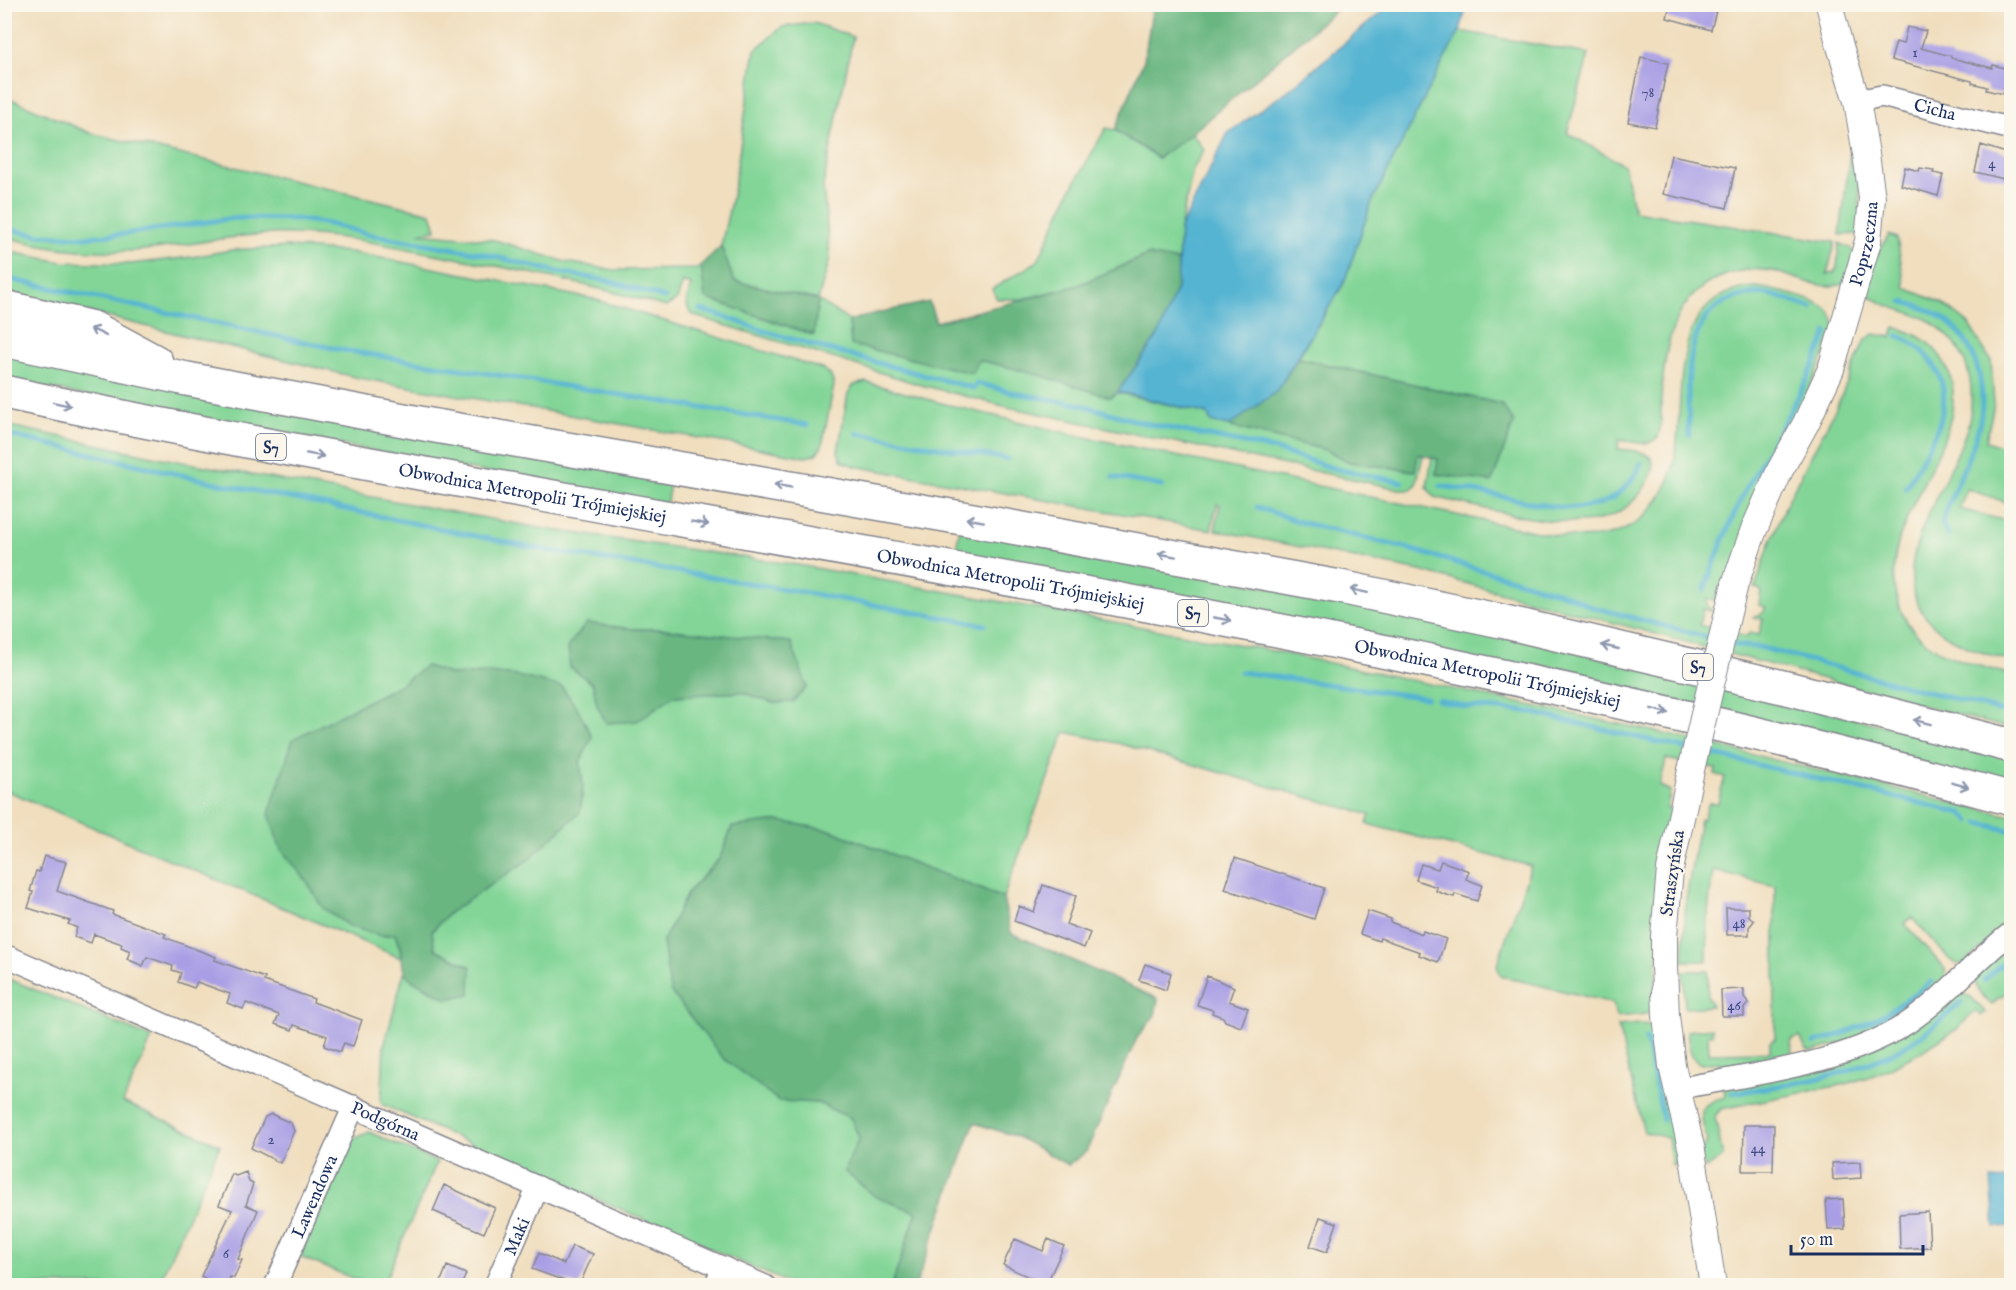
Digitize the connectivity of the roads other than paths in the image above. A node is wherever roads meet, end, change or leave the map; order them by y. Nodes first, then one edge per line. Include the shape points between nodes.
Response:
1 (1829, 4) edge
2 (1857, 101) junction
3 (2012, 129) edge
4 (4, 307) edge
5 (4, 340) edge
6 (187, 379) junction
7 (4, 392) edge
8 (1780, 470) joint
9 (2012, 746) edge
10 (2012, 799) edge
11 (2012, 932) edge
12 (4, 955) edge
13 (1676, 1089) junction
14 (354, 1107) junction
15 (538, 1187) junction
16 (719, 1276) edge
17 (275, 1286) edge
18 (495, 1286) edge
19 (765, 1286) edge
20 (1713, 1286) edge

1 - 2 street, Poprzeczna
2 - 3 street, Cicha via 1882,96
2 - 8 street, Poprzeczna via 1872,198 1868,241 1831,369
6 -> 4 highway via 93,328
5 - 6 highway, S7
9 -> 6 highway, S7 via 1791,689 1340,587
7 -> 10 highway, Obwodnica Metropolii Trójmiejskiej / S7 via 298,452 1325,638 1602,697 1900,768
8 - 13 street, Straszyńska, bridge via 1735,584 1670,870 1664,936 1666,1016
11 - 13 street via 1915,1018 1890,1034 1844,1053
12 - 14 street, Podgórna
13 - 20 street, Straszyńska via 1692,1151
14 - 15 street, Podgórna
14 - 17 street, Lawendowa
15 - 16 street, Podgórna
15 - 18 street, Maki
16 - 19 street, Podgórna

